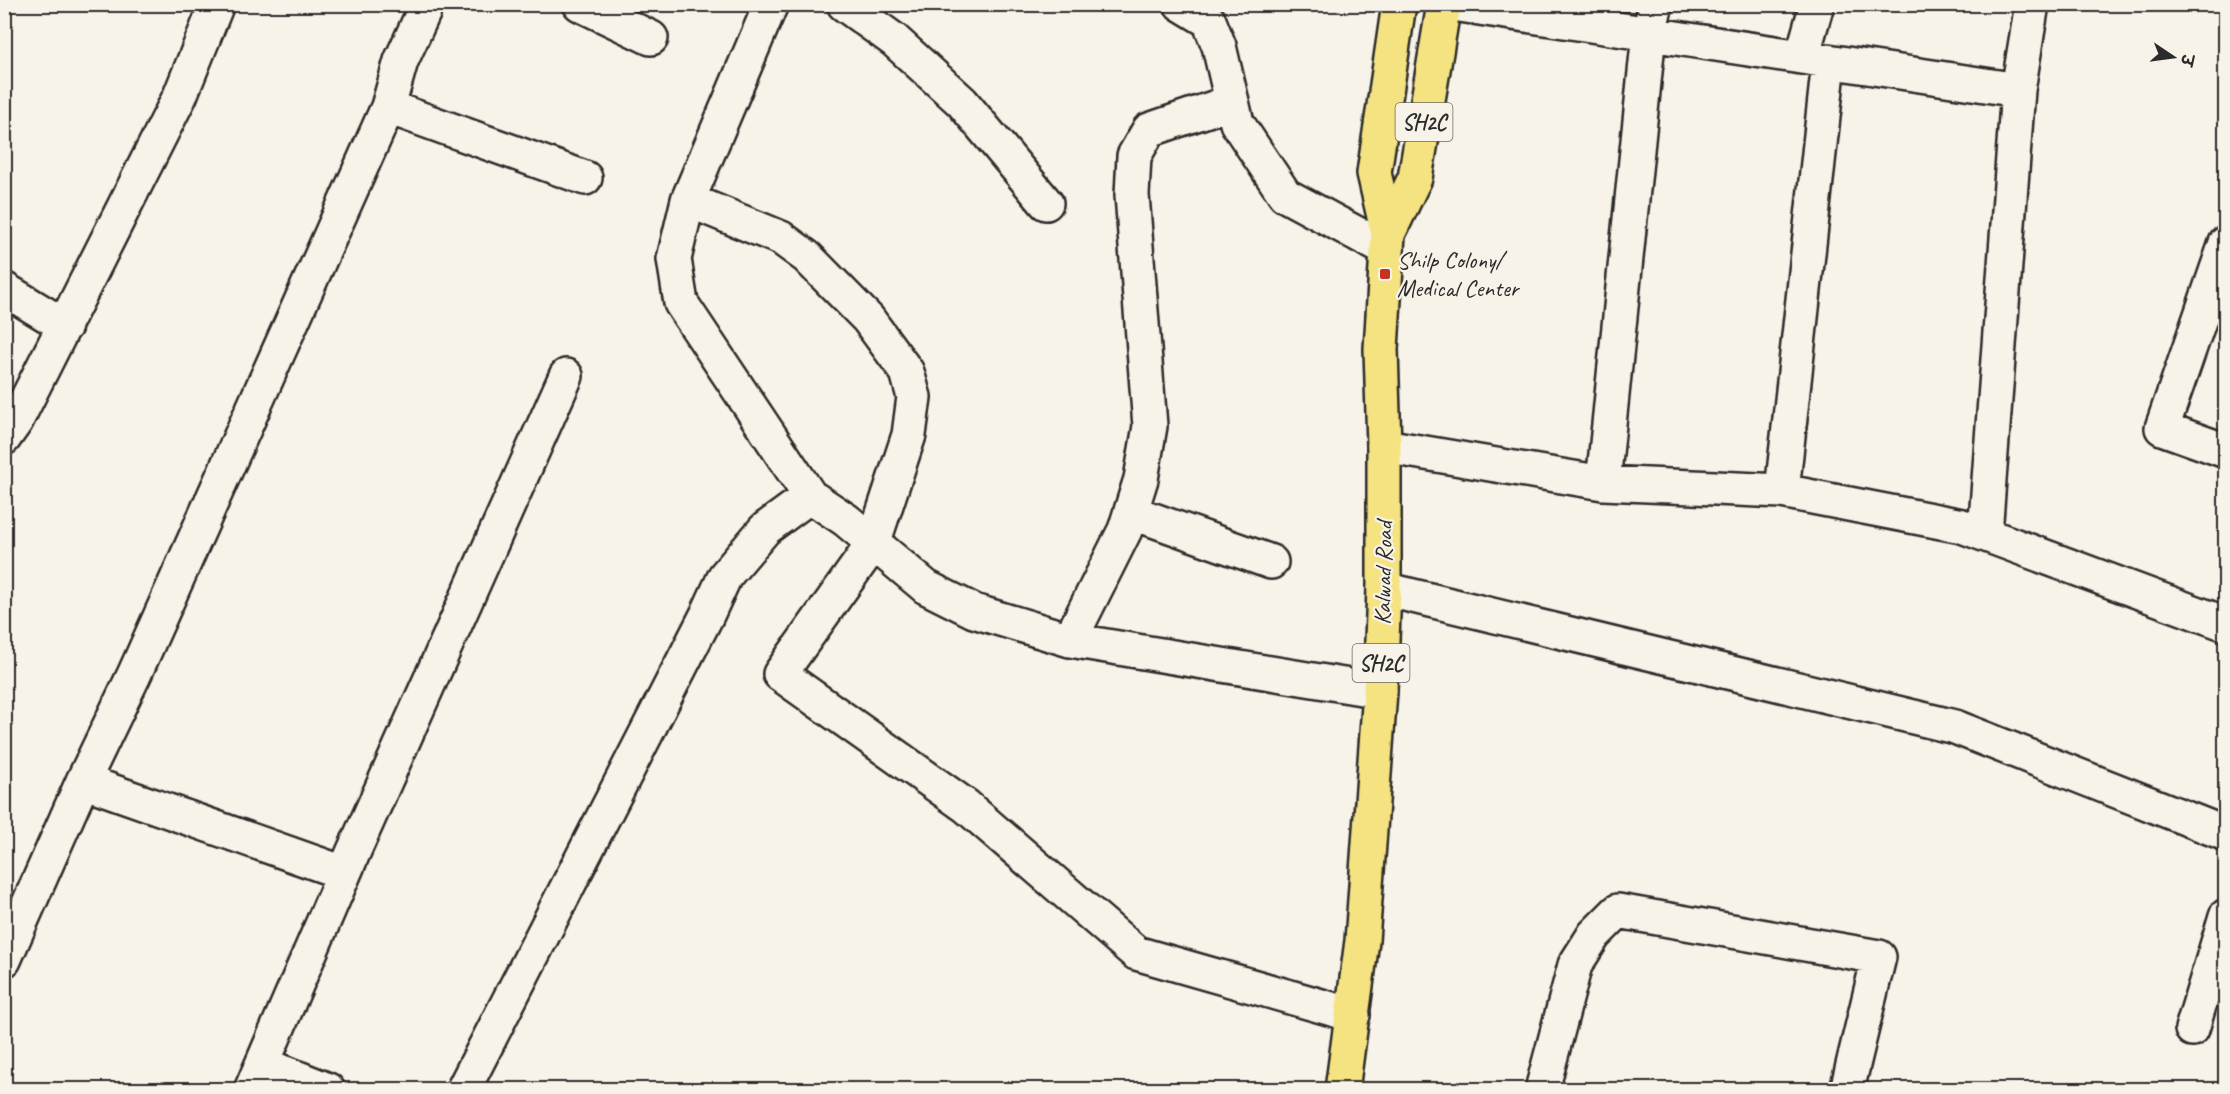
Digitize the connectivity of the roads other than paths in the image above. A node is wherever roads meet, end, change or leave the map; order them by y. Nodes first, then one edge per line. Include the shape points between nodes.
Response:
1 (217, 4) edge
2 (425, 4) edge
3 (580, 4) edge
4 (771, 4) edge
5 (844, 4) edge
6 (1399, 4) edge
7 (1444, 4) edge
8 (1453, 4) edge
9 (1817, 4) edge
10 (2032, 4) edge
11 (1198, 10) edge
12 (1652, 19) edge
13 (651, 38) dead end
14 (1815, 59) junction
15 (2018, 90) junction
16 (1231, 102) junction
17 (388, 107) junction
18 (585, 178) dead end
19 (688, 200) junction
20 (1046, 203) dead end
21 (1387, 242) junction
22 (2226, 243) edge
23 (4, 289) edge
24 (65, 326) junction
25 (566, 376) dead end
26 (4, 438) edge
27 (1384, 446) junction
28 (2226, 451) edge
29 (1604, 483) junction
30 (1782, 491) junction
31 (810, 496) junction
32 (1131, 512) junction
33 (1985, 534) junction
34 (873, 544) junction
35 (1270, 562) dead end
36 (1384, 589) junction
37 (2226, 624) edge
38 (1070, 640) junction
39 (1380, 691) junction
40 (83, 781) junction
41 (2226, 834) edge
42 (344, 873) junction
43 (2226, 916) edge
44 (4, 960) edge
45 (1353, 1015) junction
46 (2192, 1029) dead end
47 (257, 1077) edge
48 (328, 1089) edge
49 (462, 1089) edge
50 (1342, 1089) edge
51 (1542, 1089) edge
52 (1847, 1089) edge

1 - 24 street via 180,96
2 - 17 street via 401,61
3 - 13 street
4 - 19 street
5 - 20 street via 894,40 962,102
6 - 21 main road, Kalwad Road / SH2C via 1374,173
7 - 21 main road, Kalwad Road / SH2C via 1415,178
8 - 12 street
9 - 14 street
10 - 15 street
11 - 16 street via 1219,45
12 - 14 street
12 - 29 street
14 - 15 street
14 - 30 street
15 - 33 street
16 - 21 street via 1237,123 1285,195
16 - 32 street via 1149,130 1134,156 1132,195 1150,426
17 - 18 street
17 - 40 street
19 - 31 street via 674,259 681,303
19 - 34 street via 782,238 807,257 868,319 907,372 914,397 909,435
21 - 27 main road, Kalwad Road / SH2C via 1382,349
22 - 28 street via 2162,428
23 - 24 street
24 - 26 street
25 - 42 street
27 - 29 street
27 - 36 main road, Kalwad Road / SH2C
29 - 30 street
30 - 33 street via 1962,526
31 - 34 street
31 - 49 street via 765,530 725,576
32 - 35 street
32 - 38 street
33 - 37 street
34 - 38 street via 926,587 964,606
34 - 45 street via 780,674 966,806 1136,953
36 - 39 main road, Kalwad Road / SH2C
36 - 41 street via 1955,727
38 - 39 street
39 - 45 main road, Kalwad Road / SH2C
40 - 42 street
40 - 44 street
42 - 47 street
43 - 46 street
45 - 50 main road, Kalwad Road / SH2C
47 - 48 street
51 - 52 street via 1575,965 1594,935 1617,911 1879,957

